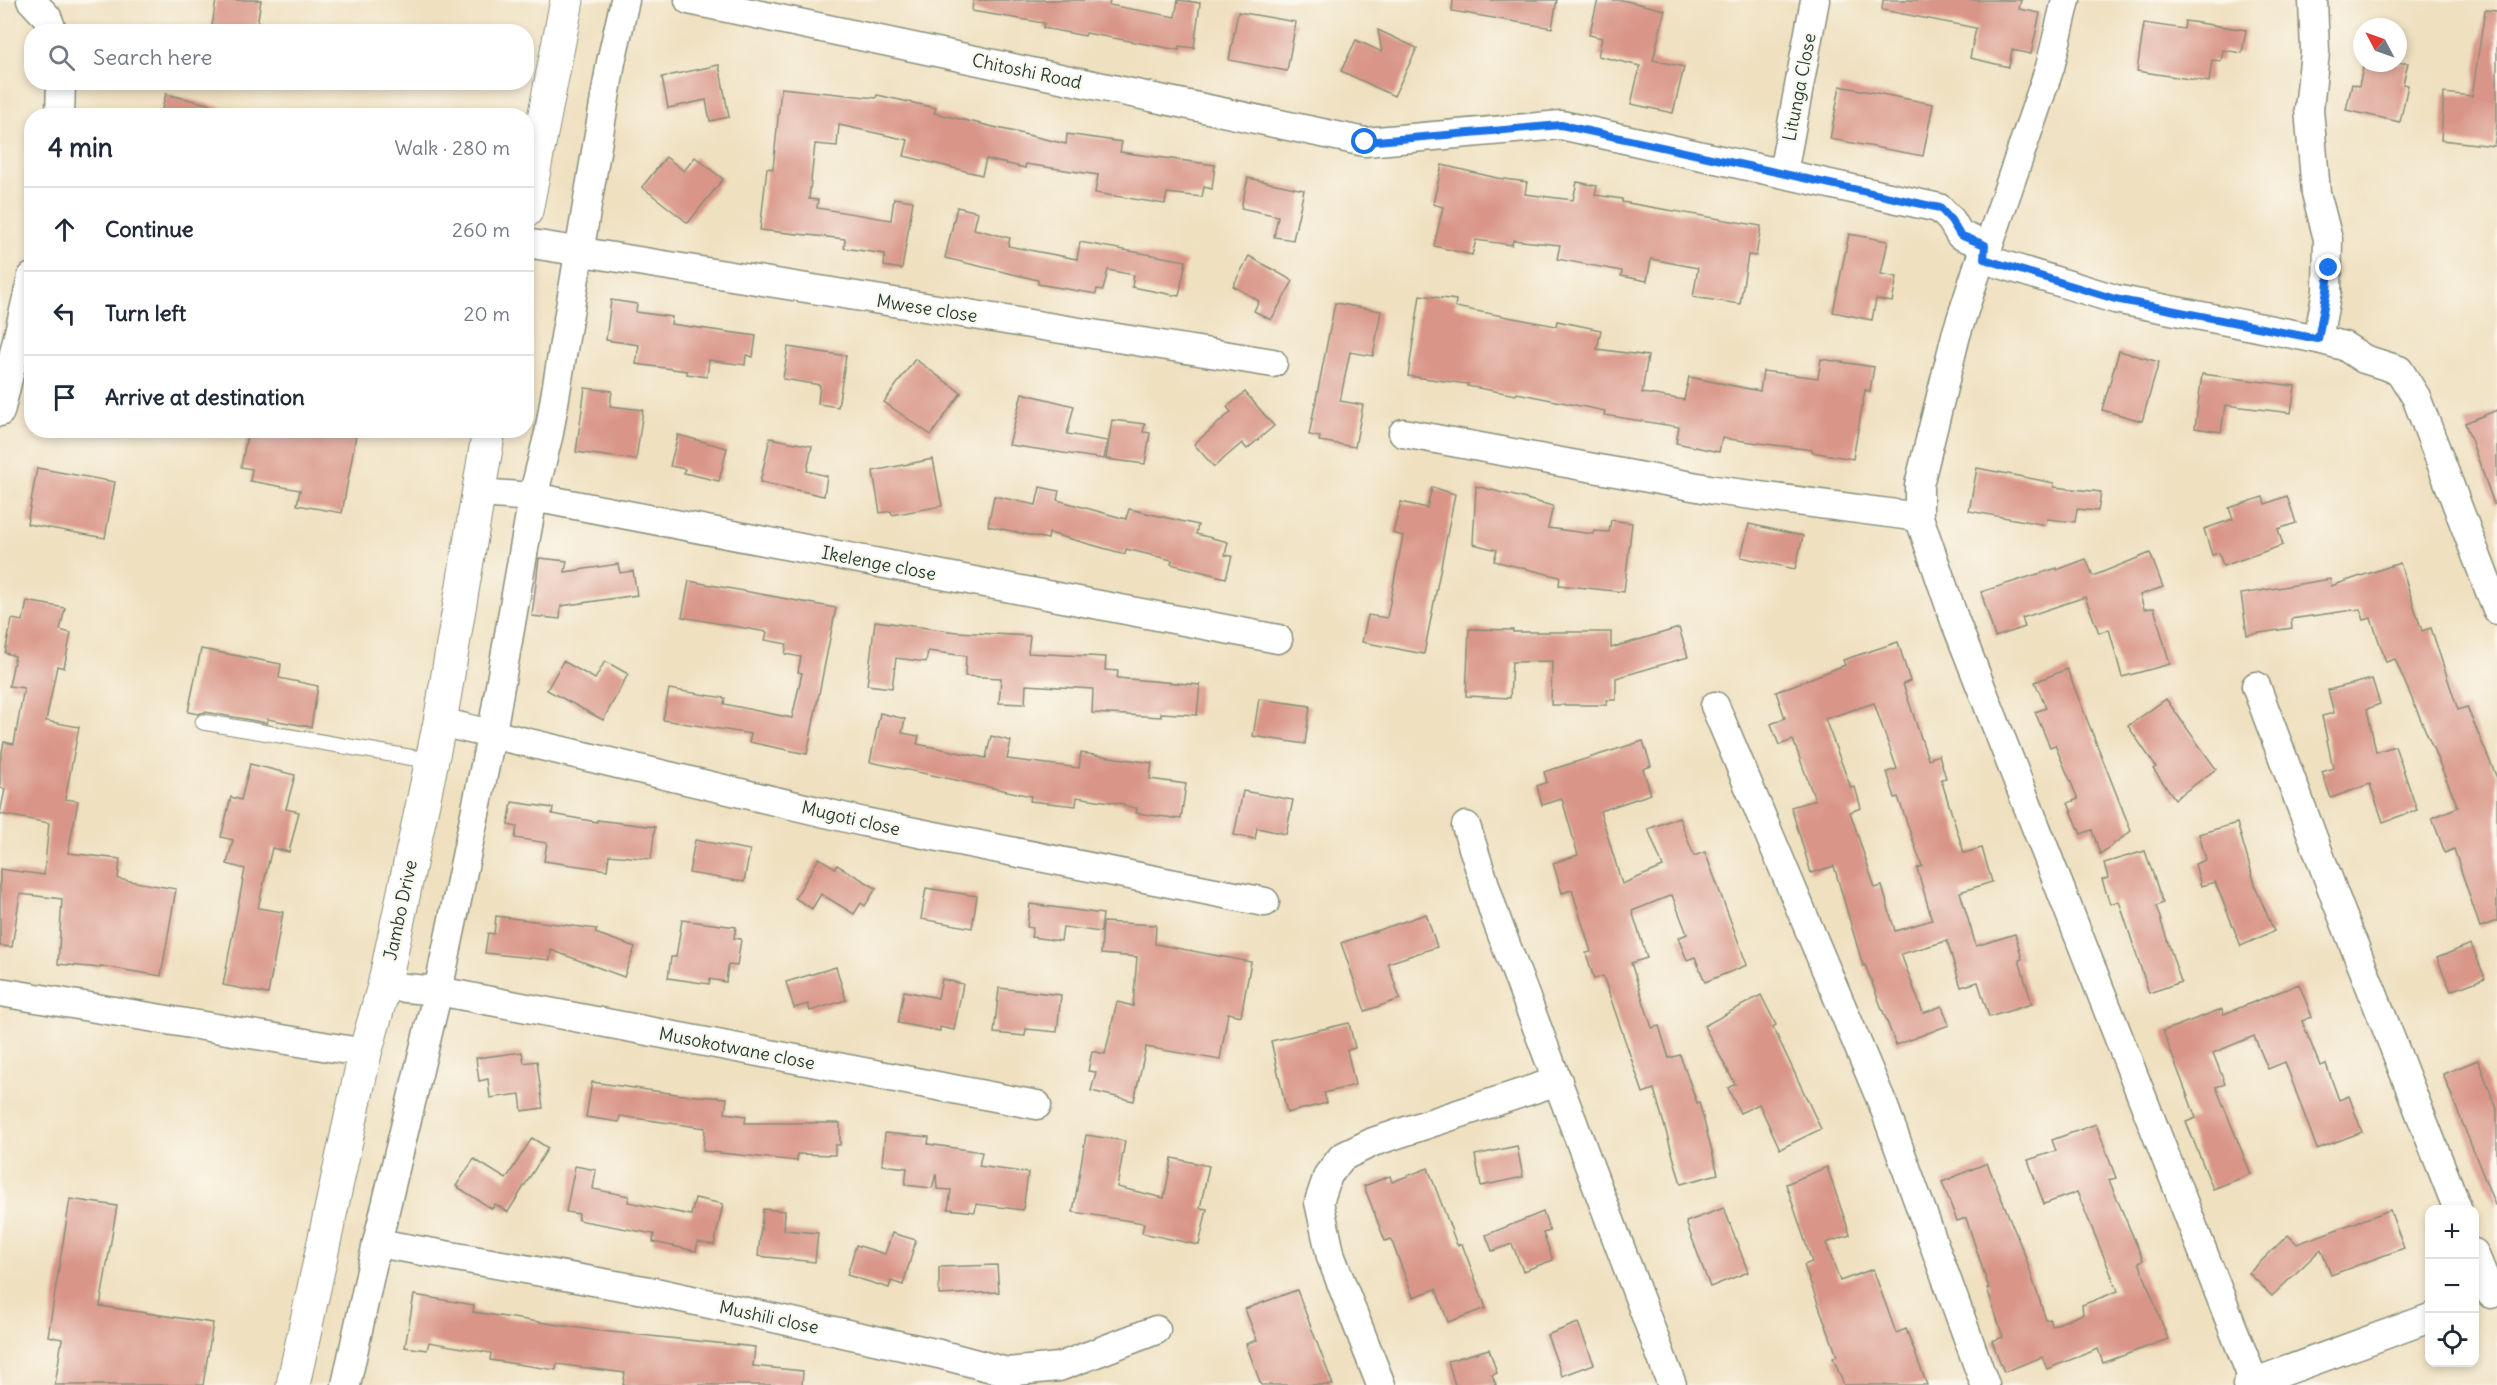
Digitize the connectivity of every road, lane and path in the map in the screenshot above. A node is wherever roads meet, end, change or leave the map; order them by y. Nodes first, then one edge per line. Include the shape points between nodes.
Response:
1 (31, 0) edge
2 (567, 0) edge
3 (625, 0) edge
4 (689, 0) edge
5 (1815, 0) edge
6 (2066, 0) edge
7 (2313, 0) edge
8 (50, 24) edge
9 (61, 90) edge
10 (60, 108) edge
11 (534, 170) edge
12 (1783, 173) junction
13 (534, 244) edge
14 (1984, 252) junction
15 (581, 253) junction
16 (24, 311) edge
17 (2318, 339) junction
18 (1273, 363) dead end
19 (0, 412) edge
20 (1403, 433) dead end
21 (488, 438) edge
22 (479, 493) junction
23 (533, 497) junction
24 (1919, 517) junction
25 (2497, 610) edge
26 (1278, 639) dead end
27 (2256, 686) dead end
28 (1714, 706) dead end
29 (203, 722) dead end
30 (440, 722) junction
31 (492, 732) junction
32 (432, 761) junction
33 (1466, 826) dead end
34 (1265, 903) dead end
35 (384, 986) junction
36 (0, 992) edge
37 (438, 992) junction
38 (365, 1053) junction
39 (1558, 1081) junction
40 (1037, 1105) dead end
41 (2456, 1205) edge
42 (377, 1243) junction
43 (2477, 1259) edge
44 (2487, 1295) edge
45 (2425, 1320) edge
46 (1156, 1330) dead end
47 (298, 1384) edge
48 (2251, 1384) edge
49 (346, 1385) edge
50 (1380, 1385) edge
51 (1672, 1385) edge
52 (1985, 1385) edge

1 - 8 street
2 - 11 street
3 - 15 street via 611,62
4 - 12 street, Chitoshi Road via 1365,142 1561,125
5 - 12 street, Litunga Close
6 - 14 street via 2050,68
7 - 17 street via 2315,52 2308,110 2316,193 2328,239 2327,291
9 - 10 street
12 - 14 street, Chitoshi Road via 1940,208 1960,235
13 - 15 street, Mwese close
14 - 17 street, Chitoshi Road via 2115,299
14 - 24 street via 1956,335 1929,438 1920,485
15 - 18 street, Mwese close
15 - 23 street via 549,433
16 - 19 street
17 - 25 street, Chitoshi Road via 2399,370 2416,397
20 - 24 street via 1714,490
21 - 22 street, Jambo Drive
22 - 23 street, Ikelenge close
22 - 30 street, Jambo Drive
23 - 26 street, Ikelenge close
23 - 31 street
24 - 48 street via 1955,621
27 - 41 street
28 - 52 street via 1884,1107
29 - 32 lane
30 - 31 street, Mugoti close
30 - 32 street, Jambo Drive
31 - 34 street, Mugoti close via 864,822
31 - 37 street
32 - 35 street, Jambo Drive
33 - 39 street via 1495,916
35 - 37 street, Musokotwane close
35 - 38 street, Jambo Drive
36 - 38 street
37 - 40 street, Musokotwane close
37 - 42 street
38 - 47 street, Jambo Drive
39 - 50 street via 1373,1142 1342,1157 1328,1175 1319,1202 1330,1257
39 - 51 street
42 - 46 street, Mushili close via 655,1292 1007,1372 1059,1367
42 - 49 street
43 - 44 street
45 - 48 street

